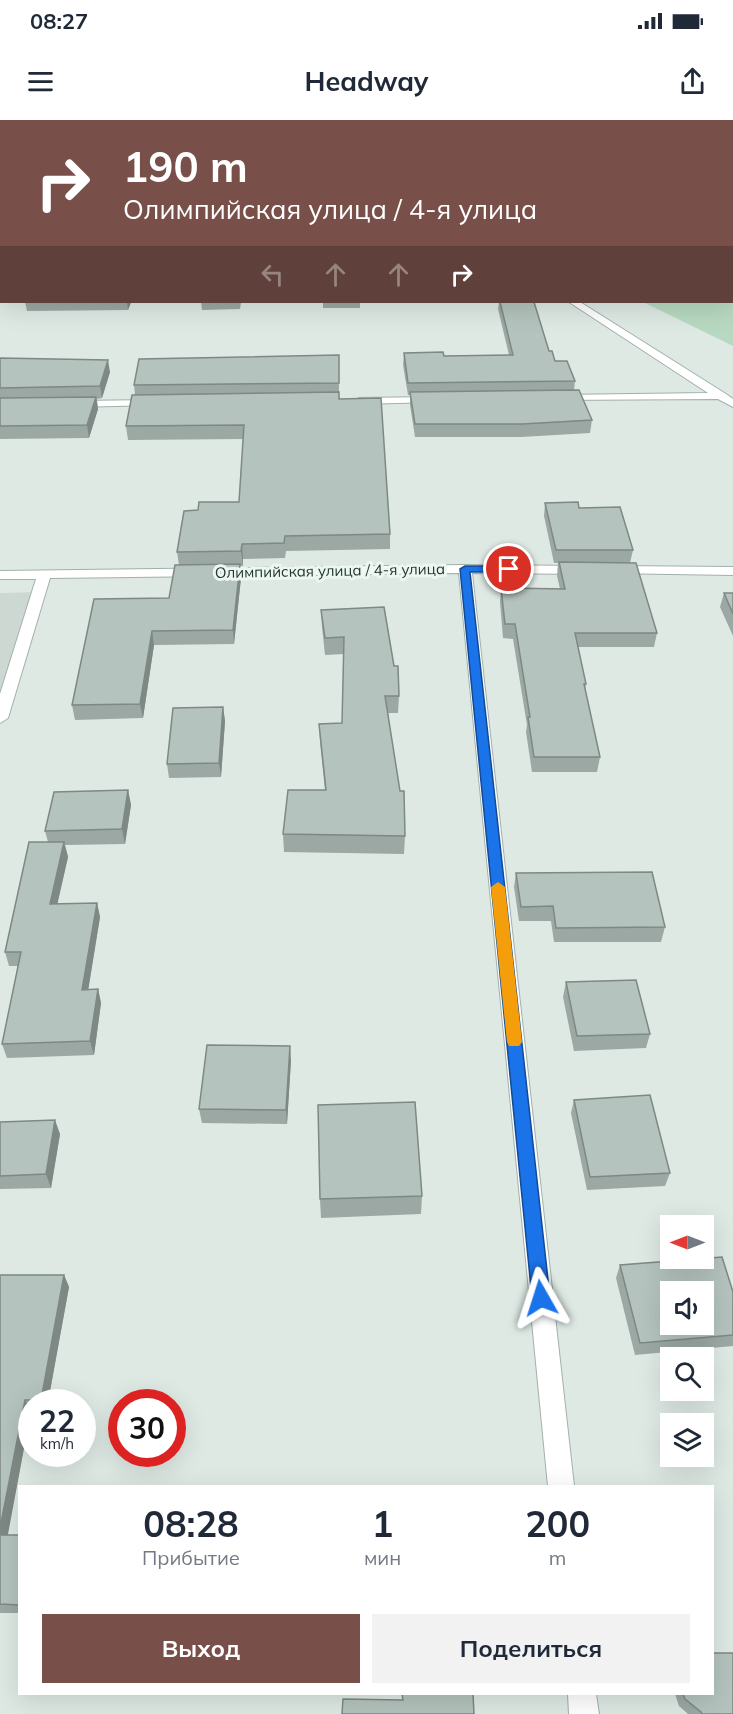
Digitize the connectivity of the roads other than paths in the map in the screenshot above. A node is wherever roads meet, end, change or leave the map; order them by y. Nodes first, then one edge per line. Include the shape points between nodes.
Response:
1 (576, 303) edge
2 (722, 396) junction
3 (545, 398) edge
4 (450, 399) edge
5 (343, 401) edge
6 (166, 403) edge
7 (59, 404) edge
8 (733, 404) edge
9 (465, 569) junction
10 (733, 571) edge
11 (0, 575) edge
12 (44, 575) junction
13 (0, 718) edge
14 (561, 1485) edge
15 (582, 1695) edge
16 (584, 1714) edge

1 - 2 street
2 - 3 street
2 - 8 street
4 - 5 street
6 - 7 street
9 - 10 street, Олимпийская улица / 4-я улица
9 - 12 street, Олимпийская улица / 4-я улица
9 - 14 street
11 - 12 street, Олимпийская улица / 4-я улица
12 - 13 street
15 - 16 street

